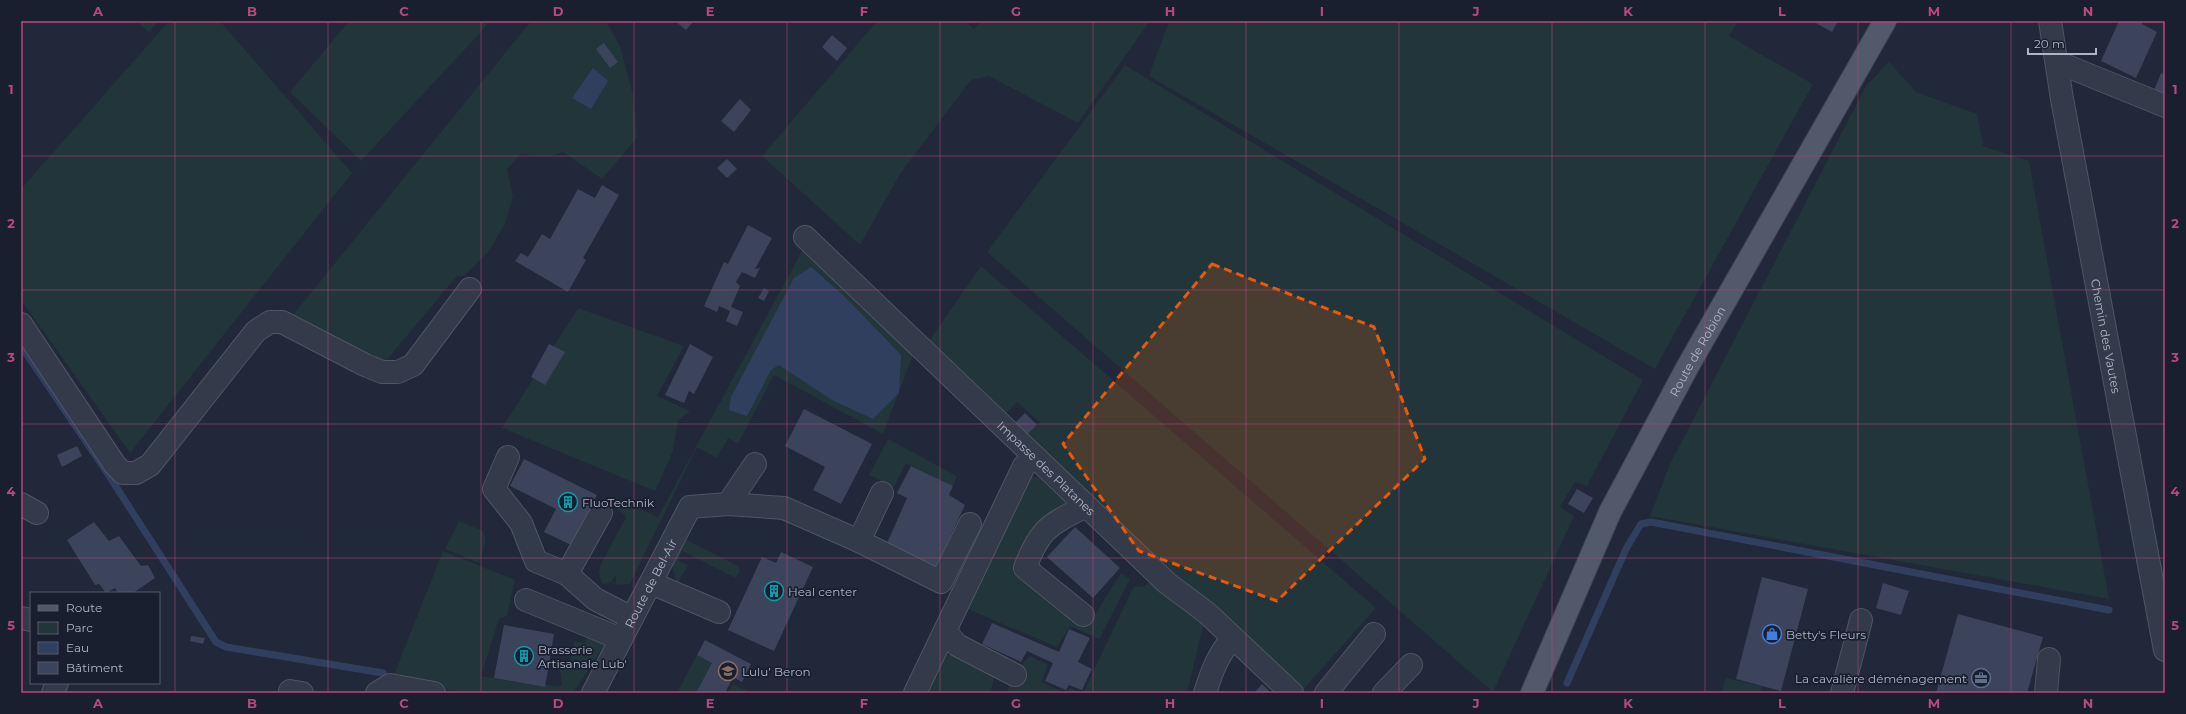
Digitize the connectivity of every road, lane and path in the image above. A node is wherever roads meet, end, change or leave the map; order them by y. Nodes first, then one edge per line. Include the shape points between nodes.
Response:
1 (1884, 21) edge
2 (2050, 21) edge
3 (2057, 62) junction
4 (2165, 106) edge
5 (804, 237) dead end
6 (470, 289) dead end
7 (21, 324) edge
8 (508, 457) dead end
9 (1035, 457) junction
10 (755, 464) dead end
11 (882, 493) dead end
12 (728, 504) junction
13 (1086, 506) junction
14 (601, 513) dead end
15 (970, 524) dead end
16 (859, 541) junction
17 (567, 574) junction
18 (651, 583) junction
19 (526, 600) dead end
20 (719, 612) dead end
21 (1083, 615) dead end
22 (632, 618) junction
23 (1861, 620) dead end
24 (945, 631) junction
25 (1374, 634) dead end
26 (1233, 638) junction
27 (621, 639) junction
28 (2165, 650) edge
29 (2049, 659) dead end
30 (1411, 665) dead end
31 (1015, 675) dead end
32 (377, 693) edge
33 (434, 693) edge
34 (593, 693) edge
35 (915, 693) edge
36 (1205, 693) edge
37 (1292, 693) edge
38 (1326, 693) edge
39 (1384, 693) edge
40 (1532, 693) edge
41 (1842, 693) edge
42 (2046, 693) edge

1 - 40 main road, Route de Robion via 1700,345 1610,512
2 - 3 street, Chemin des Vautes
3 - 4 street
3 - 28 street, Chemin des Vautes via 2063,107
5 - 9 street, Impasse des Platanes
6 - 7 street via 413,365 398,372 376,369 282,322 270,322 256,331 150,464 136,473 123,473 115,465
8 - 17 street via 494,489 521,523 536,561
9 - 13 street, Impasse des Platanes
9 - 24 street via 1024,466
10 - 12 street
11 - 16 street
12 - 16 street via 784,508
12 - 18 street, Route de Bel-Air via 690,507
13 - 21 street via 1051,524 1035,543 1025,568
13 - 26 street, Impasse des Platanes via 1167,583 1207,613
14 - 17 street
15 - 16 street via 941,582
17 - 22 street via 595,599
18 - 20 street
18 - 22 street, Route de Bel-Air
19 - 27 street
22 - 27 street, Route de Bel-Air
23 - 41 street
24 - 31 street via 957,645
24 - 35 street
25 - 38 street
26 - 36 street via 1221,650
26 - 37 street, Impasse des Platanes
27 - 34 street, Route de Bel-Air
29 - 42 street
30 - 39 street
32 - 33 street via 390,685

